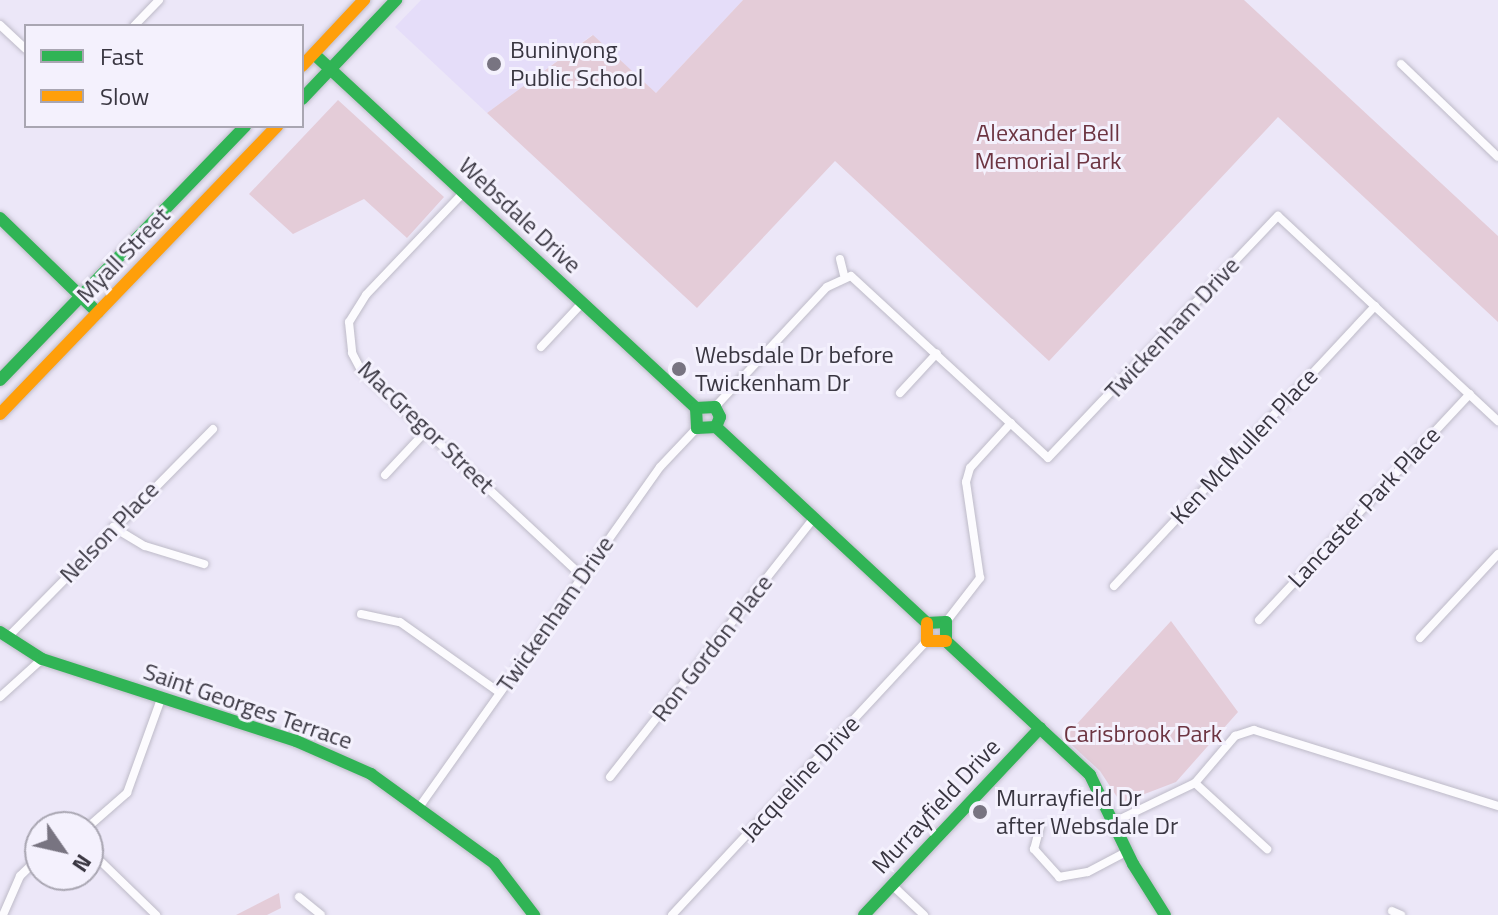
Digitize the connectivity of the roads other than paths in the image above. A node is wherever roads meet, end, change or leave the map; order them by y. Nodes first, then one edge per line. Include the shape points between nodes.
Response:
1 (159, 0) edge
2 (364, 0) edge
3 (396, 0) edge
4 (136, 24) edge
5 (0, 25) edge
6 (24, 47) edge
7 (314, 54) junction
8 (304, 64) edge
9 (1401, 64) dead end
10 (331, 69) junction
11 (304, 97) edge
12 (243, 128) edge
13 (275, 128) edge
14 (1498, 157) edge
15 (464, 192) junction
16 (0, 218) edge
17 (840, 259) dead end
18 (844, 275) junction
19 (81, 296) junction
20 (583, 302) junction
21 (1375, 306) junction
22 (98, 313) junction
23 (541, 347) dead end
24 (937, 353) junction
25 (0, 380) edge
26 (900, 393) dead end
27 (1470, 394) junction
28 (715, 407) junction
29 (696, 408) junction
30 (0, 414) edge
31 (1498, 421) edge
32 (1011, 423) junction
33 (716, 427) junction
34 (697, 428) junction
35 (213, 429) dead end
36 (426, 431) junction
37 (385, 475) dead end
38 (814, 518) junction
39 (113, 527) junction
40 (1498, 554) edge
41 (204, 564) dead end
42 (581, 575) junction
43 (1114, 586) dead end
44 (361, 614) dead end
45 (1259, 620) dead end
46 (946, 622) junction
47 (927, 623) junction
48 (4, 635) edge
49 (1420, 638) dead end
50 (927, 641) junction
51 (946, 641) junction
52 (42, 659) junction
53 (499, 692) junction
54 (0, 697) edge
55 (161, 699) junction
56 (1040, 728) junction
57 (610, 777) dead end
58 (1195, 783) junction
59 (420, 806) junction
60 (1498, 806) edge
61 (104, 813) edge
62 (1116, 821) junction
63 (1040, 827) dead end
64 (1267, 849) dead end
65 (1128, 851) junction
66 (104, 865) edge
67 (24, 872) edge
68 (892, 885) junction
69 (299, 897) dead end
70 (3, 915) edge
71 (156, 915) edge
72 (321, 915) edge
73 (534, 915) edge
74 (672, 915) edge
75 (864, 915) edge
76 (924, 915) edge
77 (1165, 915) edge

1 - 4 street
2 - 7 street
3 - 10 street
5 - 6 street
7 - 8 street
7 - 10 street, Websdale Drive
9 - 14 street
10 - 11 street
10 - 15 street, Websdale Drive
12 - 19 street, Myall Street
13 - 22 street, Myall Street
15 - 20 street, Websdale Drive
15 - 36 street, MacGregor Street via 366,295 349,322 348,339 361,370
16 - 19 street
17 - 18 street
18 - 24 street, Twickenham Drive via 858,279
18 - 28 street
19 - 22 street
19 - 25 street, Myall Street
20 - 23 street
20 - 29 street, Websdale Drive
21 - 27 street, Twickenham Drive
21 - 32 street, Twickenham Drive via 1278,216 1048,458
21 - 43 street, Ken McMullen Place
22 - 30 street, Myall Street
24 - 26 street
24 - 32 street, Twickenham Drive
27 - 31 street, Twickenham Drive
27 - 45 street, Lancaster Park Place
28 - 29 street
28 - 33 street via 720,417
29 - 34 street
32 - 46 street via 970,468 966,482 980,578
33 - 34 street
33 - 38 street
34 - 42 street, Twickenham Drive via 660,467
35 - 39 street, Nelson Place
36 - 37 street
36 - 42 street, MacGregor Street
38 - 47 street
38 - 57 street, Ron Gordon Place
39 - 41 street via 145,546
39 - 48 street, Nelson Place
40 - 49 street
42 - 53 street, Twickenham Drive
44 - 53 street via 400,622
46 - 47 street
46 - 51 street
47 - 50 street
48 - 52 street, Saint Georges Terrace
50 - 51 street
50 - 74 street, Jacqueline Drive
51 - 56 street
52 - 54 street
52 - 55 street, Saint Georges Terrace
53 - 59 street, Twickenham Drive
55 - 59 street, Saint Georges Terrace via 323,751
55 - 61 street via 127,793
56 - 62 street via 1090,775
56 - 68 street, Murrayfield Drive
58 - 60 street via 1235,736 1254,730
58 - 62 street
58 - 64 street
59 - 73 street, Saint Georges Terrace via 494,863
62 - 65 street
63 - 65 street via 1034,849 1059,877 1088,872
65 - 77 street
66 - 71 street
67 - 70 street
68 - 75 street, Murrayfield Drive
68 - 76 street
69 - 72 street

